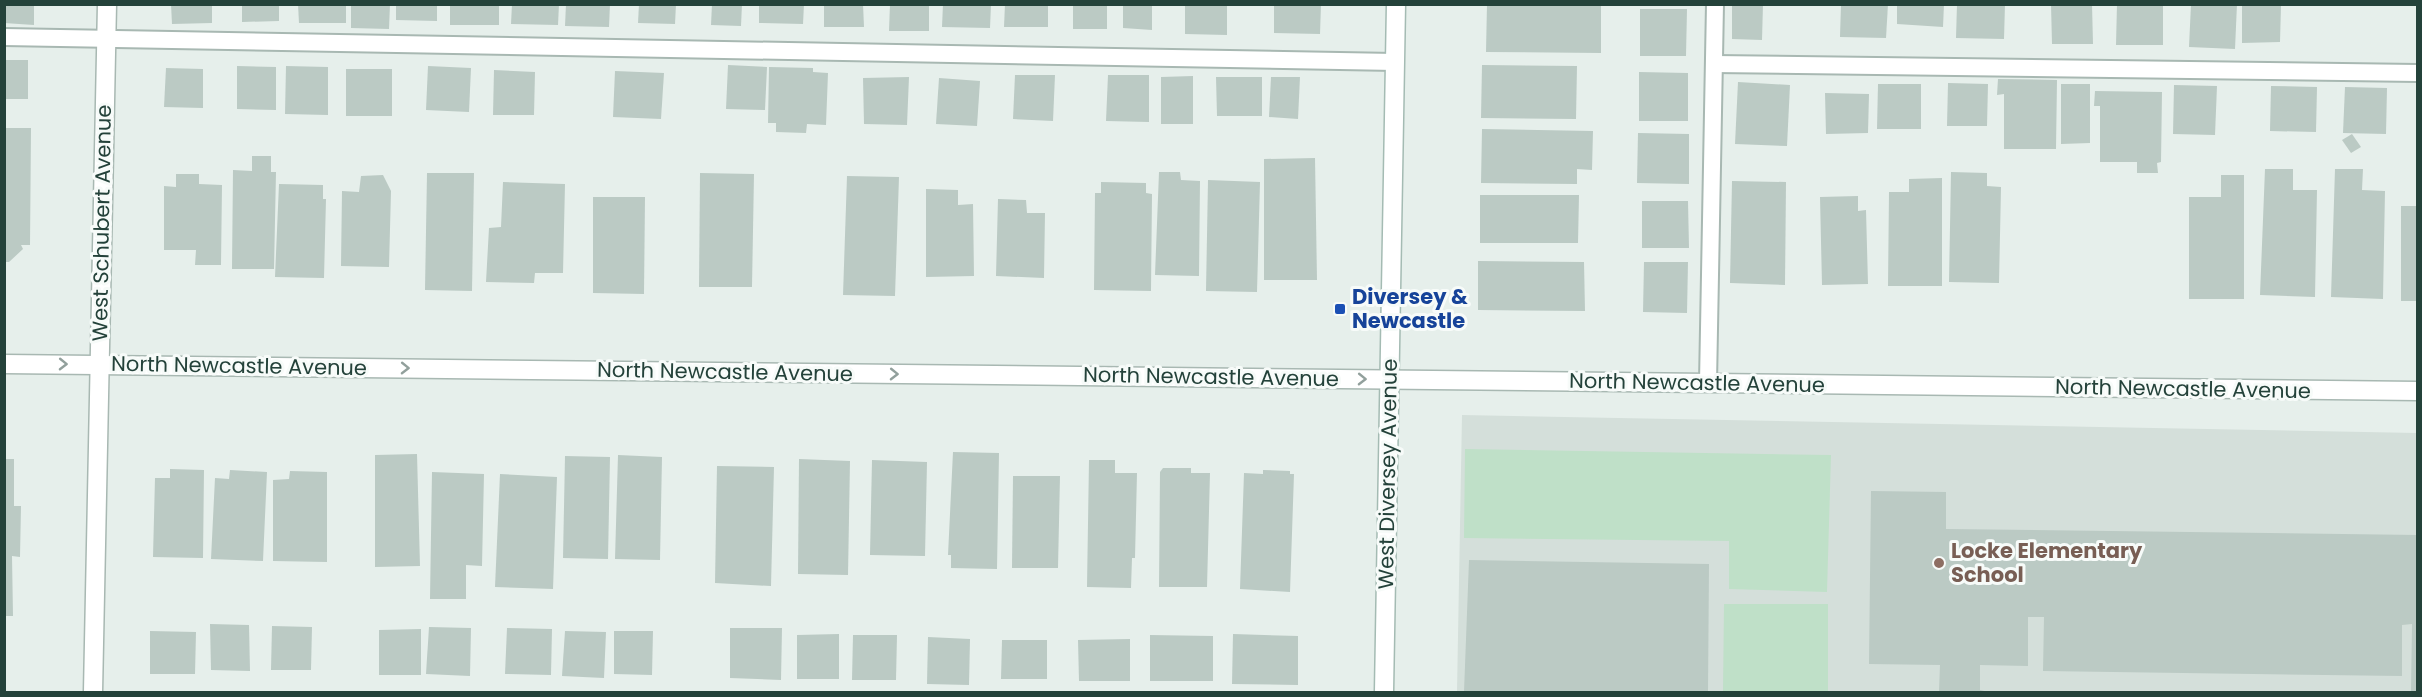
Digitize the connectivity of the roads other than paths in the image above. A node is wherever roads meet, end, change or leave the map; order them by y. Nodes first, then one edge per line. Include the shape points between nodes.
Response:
1 (107, 4) edge
2 (1396, 4) edge
3 (1715, 4) edge
4 (4, 37) edge
5 (106, 39) junction
6 (1395, 62) junction
7 (1714, 64) junction
8 (2418, 73) edge
9 (4, 363) edge
10 (99, 365) junction
11 (1389, 380) junction
12 (1708, 383) junction
13 (2418, 391) edge
14 (93, 693) edge
15 (1384, 693) edge

1 - 5 street, West Schubert Avenue
2 - 6 street, West Diversey Avenue
3 - 7 lane
4 - 5 lane
5 - 6 lane
5 - 10 street, West Schubert Avenue
6 - 11 street, West Diversey Avenue
7 - 8 lane
7 - 12 lane
9 -> 10 street, North Newcastle Avenue
10 -> 11 street, North Newcastle Avenue
10 - 14 street, West Schubert Avenue
11 - 12 street, North Newcastle Avenue
11 - 15 street, West Diversey Avenue
12 - 13 street, North Newcastle Avenue

